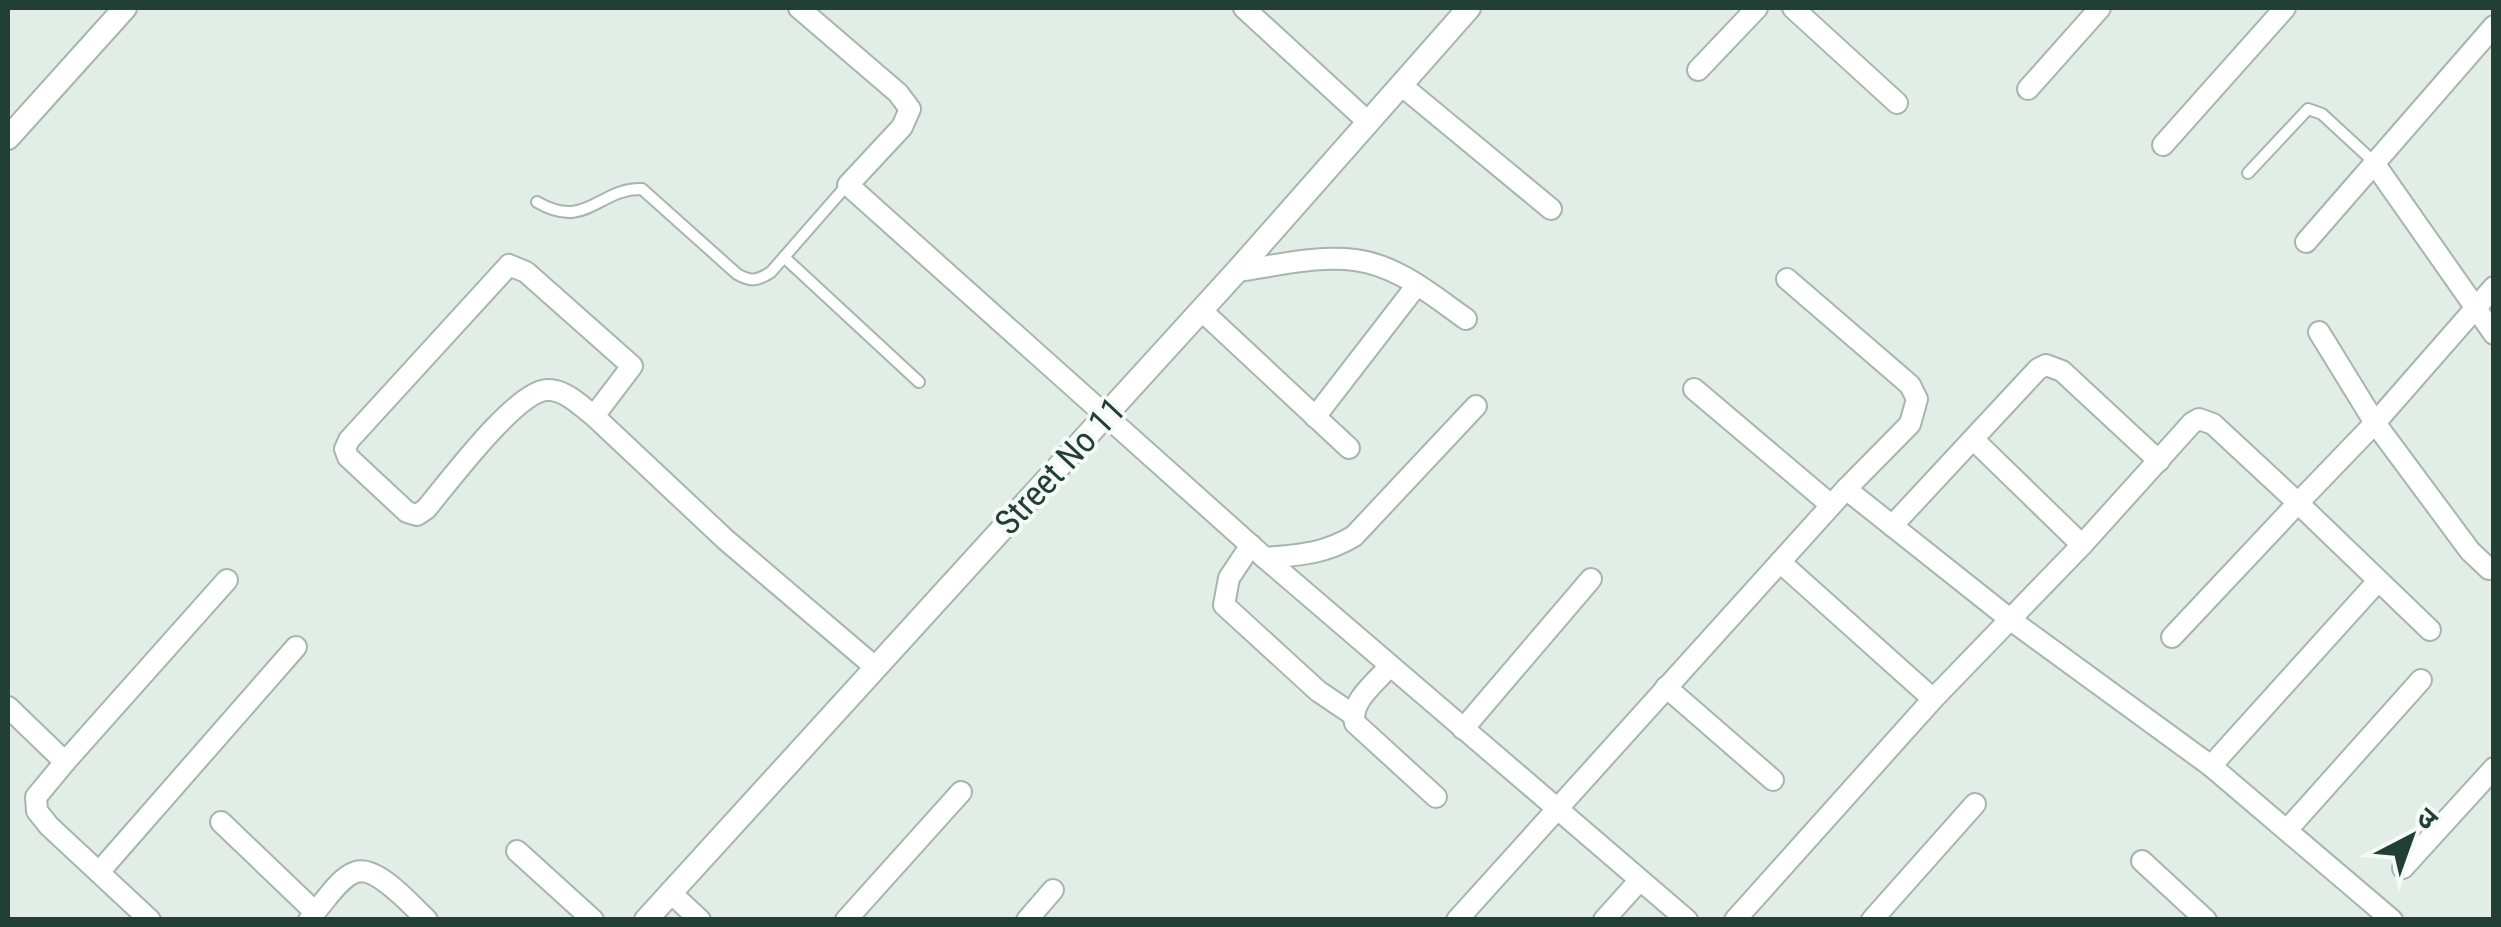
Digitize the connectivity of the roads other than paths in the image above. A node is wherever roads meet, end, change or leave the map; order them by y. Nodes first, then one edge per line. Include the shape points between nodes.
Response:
1 (124, 8) edge
2 (799, 8) edge
3 (1244, 8) edge
4 (1469, 8) edge
5 (1757, 8) edge
6 (1793, 8) edge
7 (2100, 8) edge
8 (2286, 8) edge
9 (2494, 26) edge
10 (1698, 70) dead end
11 (1401, 85) junction
12 (2028, 89) dead end
13 (1897, 103) dead end
14 (1368, 121) junction
15 (8, 138) edge
16 (2163, 146) dead end
17 (2374, 163) junction
18 (2248, 173) dead end
19 (848, 184) junction
20 (538, 202) dead end
21 (1551, 209) dead end
22 (2306, 242) dead end
23 (784, 257) junction
24 (1237, 271) junction
25 (1788, 279) dead end
26 (1418, 285) junction
27 (2494, 286) edge
28 (2474, 308) junction
29 (1201, 310) junction
30 (1466, 319) dead end
31 (2319, 332) dead end
32 (2494, 334) edge
33 (919, 382) dead end
34 (1694, 389) dead end
35 (1476, 406) dead end
36 (594, 416) junction
37 (1315, 416) junction
38 (1106, 417) junction
39 (2375, 423) junction
40 (1974, 440) junction
41 (1349, 448) dead end
42 (2159, 461) junction
43 (1846, 489) junction
44 (2298, 503) junction
45 (1831, 505) junction
46 (1892, 526) junction
47 (2082, 545) junction
48 (1258, 552) junction
49 (1780, 562) junction
50 (2494, 568) edge
51 (1590, 579) dead end
52 (227, 580) dead end
53 (2378, 581) junction
54 (2011, 620) junction
55 (2430, 630) dead end
56 (2172, 637) dead end
57 (296, 647) dead end
58 (1390, 666) junction
59 (874, 667) junction
60 (2422, 680) dead end
61 (1666, 687) junction
62 (1933, 699) junction
63 (8, 707) edge
64 (1352, 714) junction
65 (1462, 729) junction
66 (64, 762) junction
67 (2212, 766) junction
68 (2494, 768) edge
69 (1773, 780) dead end
70 (961, 792) dead end
71 (1436, 798) dead end
72 (1975, 804) dead end
73 (1556, 808) junction
74 (222, 822) dead end
75 (2287, 830) junction
76 (517, 852) dead end
77 (2142, 861) dead end
78 (2403, 868) dead end
79 (100, 871) junction
80 (1639, 882) junction
81 (1052, 890) dead end
82 (670, 892) junction
83 (312, 916) edge
84 (150, 920) edge
85 (427, 920) edge
86 (593, 920) edge
87 (646, 920) edge
88 (700, 920) edge
89 (846, 920) edge
90 (1026, 920) edge
91 (1457, 920) edge
92 (1604, 920) edge
93 (1687, 920) edge
94 (1735, 920) edge
95 (1872, 920) edge
96 (2206, 920) edge
97 (2392, 920) edge

1 - 15 street
2 - 19 street via 910,109 902,127
3 - 14 street
4 - 11 street, Street No 11
5 - 10 street
6 - 13 street
7 - 12 street
8 - 16 street
9 - 17 street
11 - 14 street, Street No 11
11 - 21 street
14 - 24 street, Street No 11
17 - 18 lane via 2308,109
17 - 22 street
17 - 28 street
19 - 23 lane
19 - 38 street
20 - 23 lane via 568,214 642,189 748,280 759,280
23 - 33 lane
24 - 26 street via 1357,260
24 - 29 street, Street No 11
25 - 43 street via 1910,385 1917,399 1910,424
26 - 30 street
26 - 37 street
27 - 28 street
28 - 32 street
28 - 39 street
29 - 37 street
29 - 38 street, Street No 11
31 - 39 street
34 - 45 street
35 - 48 street via 1354,536 1314,554
36 - 36 street via 632,366 526,272 509,265 345,449 406,512 417,515 534,392 572,398
36 - 59 street
37 - 41 street
38 - 48 street
38 - 59 street, Street No 11
39 - 44 street
39 - 50 street via 2470,551
40 - 42 street via 2046,365 2062,370
40 - 46 street
40 - 47 street
42 - 44 street via 2192,423 2206,420
42 - 47 street
43 - 45 street
43 - 46 street
44 - 53 street
44 - 56 street
45 - 49 street
46 - 54 street
47 - 54 street
48 - 58 street
48 - 64 street via 1228,578 1224,605 1318,692
49 - 61 street
49 - 62 street
51 - 65 street
52 - 66 street
53 - 55 street
53 - 67 street
54 - 62 street
54 - 67 street
57 - 79 street
58 - 64 street
58 - 65 street
59 - 82 street, Street No 11
60 - 75 street
61 - 69 street
61 - 73 street
62 - 94 street
63 - 66 street
64 - 71 street via 1361,731
65 - 73 street
66 - 79 street via 36,797 37,811
67 - 75 street
68 - 78 street
70 - 89 street
72 - 95 street
73 - 80 street
73 - 91 street
74 - 83 street
75 - 97 street
76 - 86 street
77 - 96 street
79 - 84 street
80 - 92 street
80 - 93 street
81 - 90 street
82 - 87 street, Street No 11
82 - 88 street
83 - 85 street via 357,871 388,883

